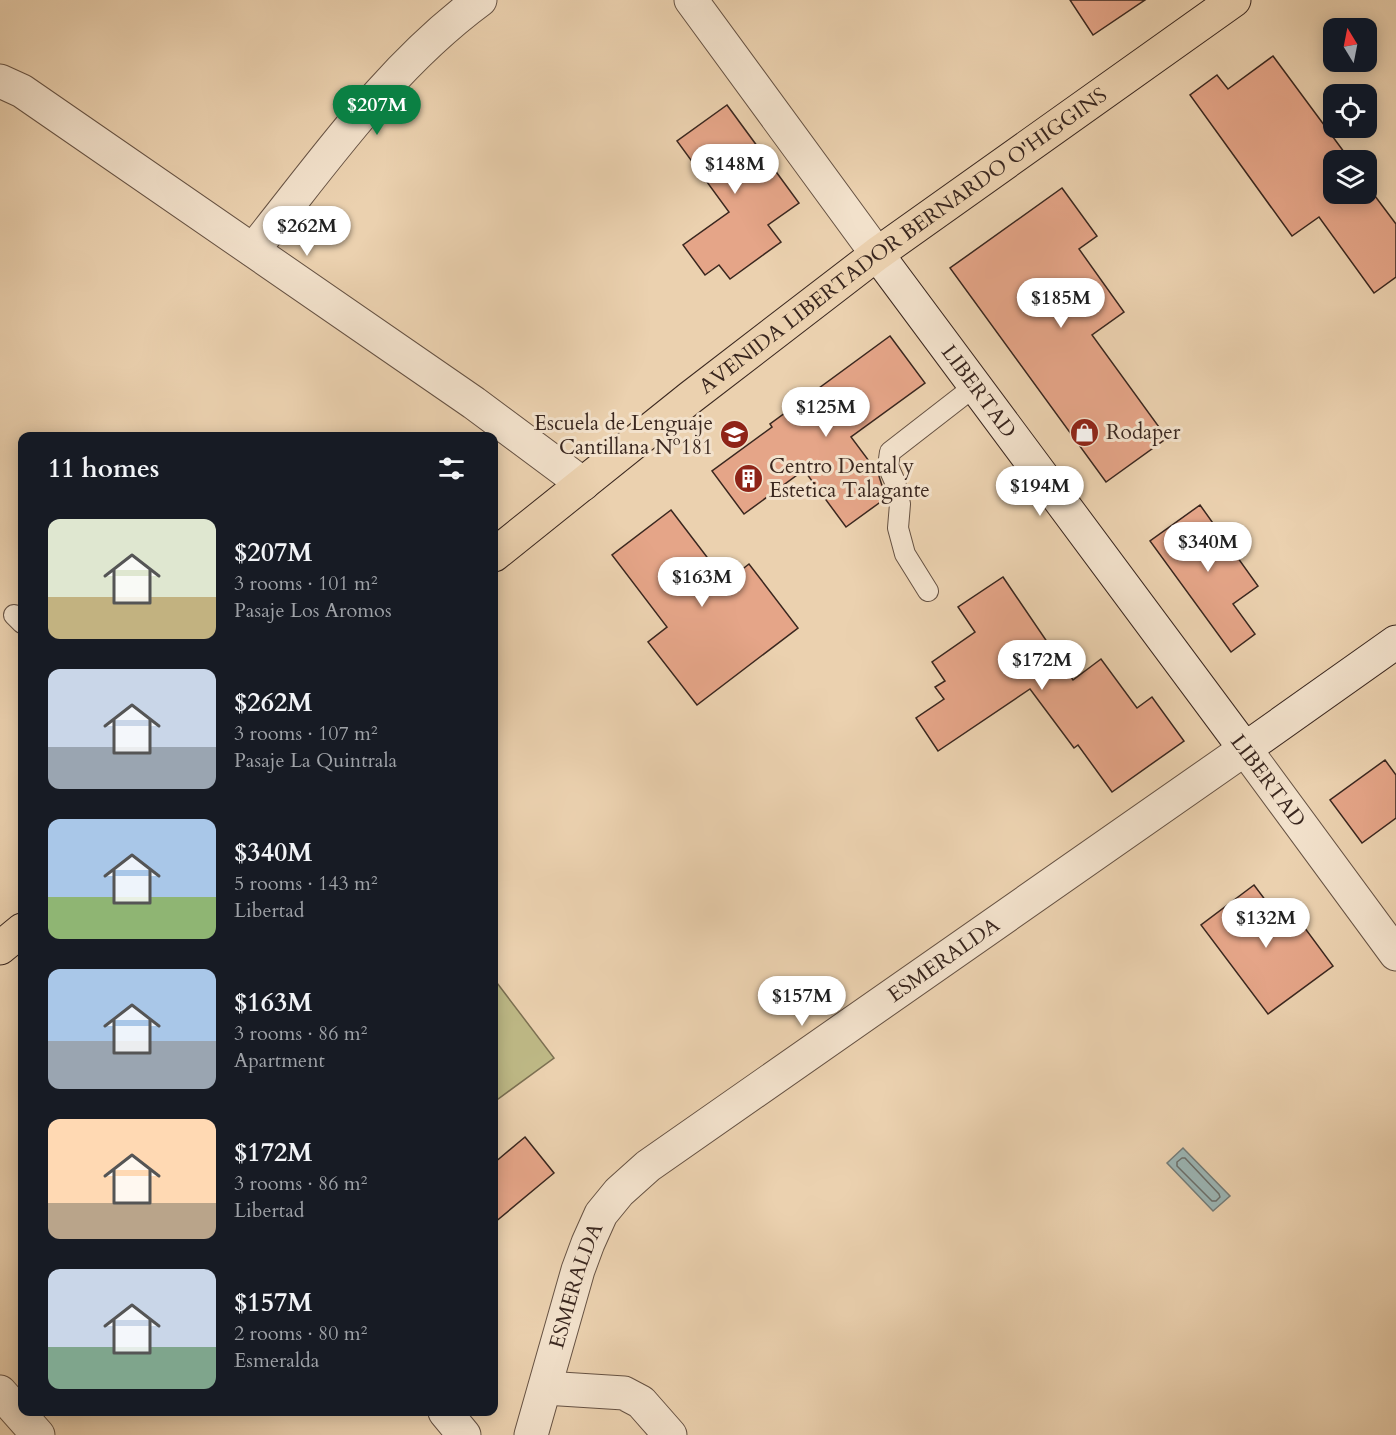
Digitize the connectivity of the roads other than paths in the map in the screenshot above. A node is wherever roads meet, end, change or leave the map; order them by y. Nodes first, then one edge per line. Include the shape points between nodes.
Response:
1 (480, 0) edge
2 (691, 0) edge
3 (1234, 0) edge
4 (0, 81) edge
5 (253, 250) junction
6 (877, 254) junction
7 (975, 386) junction
8 (583, 484) junction
9 (498, 552) edge
10 (928, 591) dead end
11 (1396, 642) edge
12 (1245, 749) junction
13 (18, 933) edge
14 (0, 948) edge
15 (1396, 954) edge
16 (545, 1388) junction
17 (0, 1392) edge
18 (18, 1412) edge
19 (21, 1416) edge
20 (448, 1416) edge
21 (38, 1435) edge
22 (464, 1435) edge
23 (531, 1435) edge
24 (670, 1435) edge

1 - 5 street via 396,73
2 - 6 street, LIBERTAD
3 - 6 main road, AVENIDA LIBERTADOR BERNARDO O'HIGGINS
4 - 5 street via 22,91
5 - 8 street via 474,403
6 - 7 street, LIBERTAD
6 - 8 main road, AVENIDA LIBERTADOR BERNARDO O'HIGGINS
7 - 10 lane via 890,452 888,466 900,504 900,537 905,555
7 - 12 street, LIBERTAD
8 - 9 main road, AVENIDA LIBERTADOR BERNARDO O'HIGGINS
11 - 12 street, ESMERALDA
12 - 15 street, LIBERTAD
12 - 16 street, ESMERALDA via 657,1159 626,1186 601,1214 588,1243
13 - 14 main road
16 - 23 street, ESMERALDA
16 - 24 street via 624,1393 641,1402
17 - 18 street
19 - 21 street
20 - 22 street

